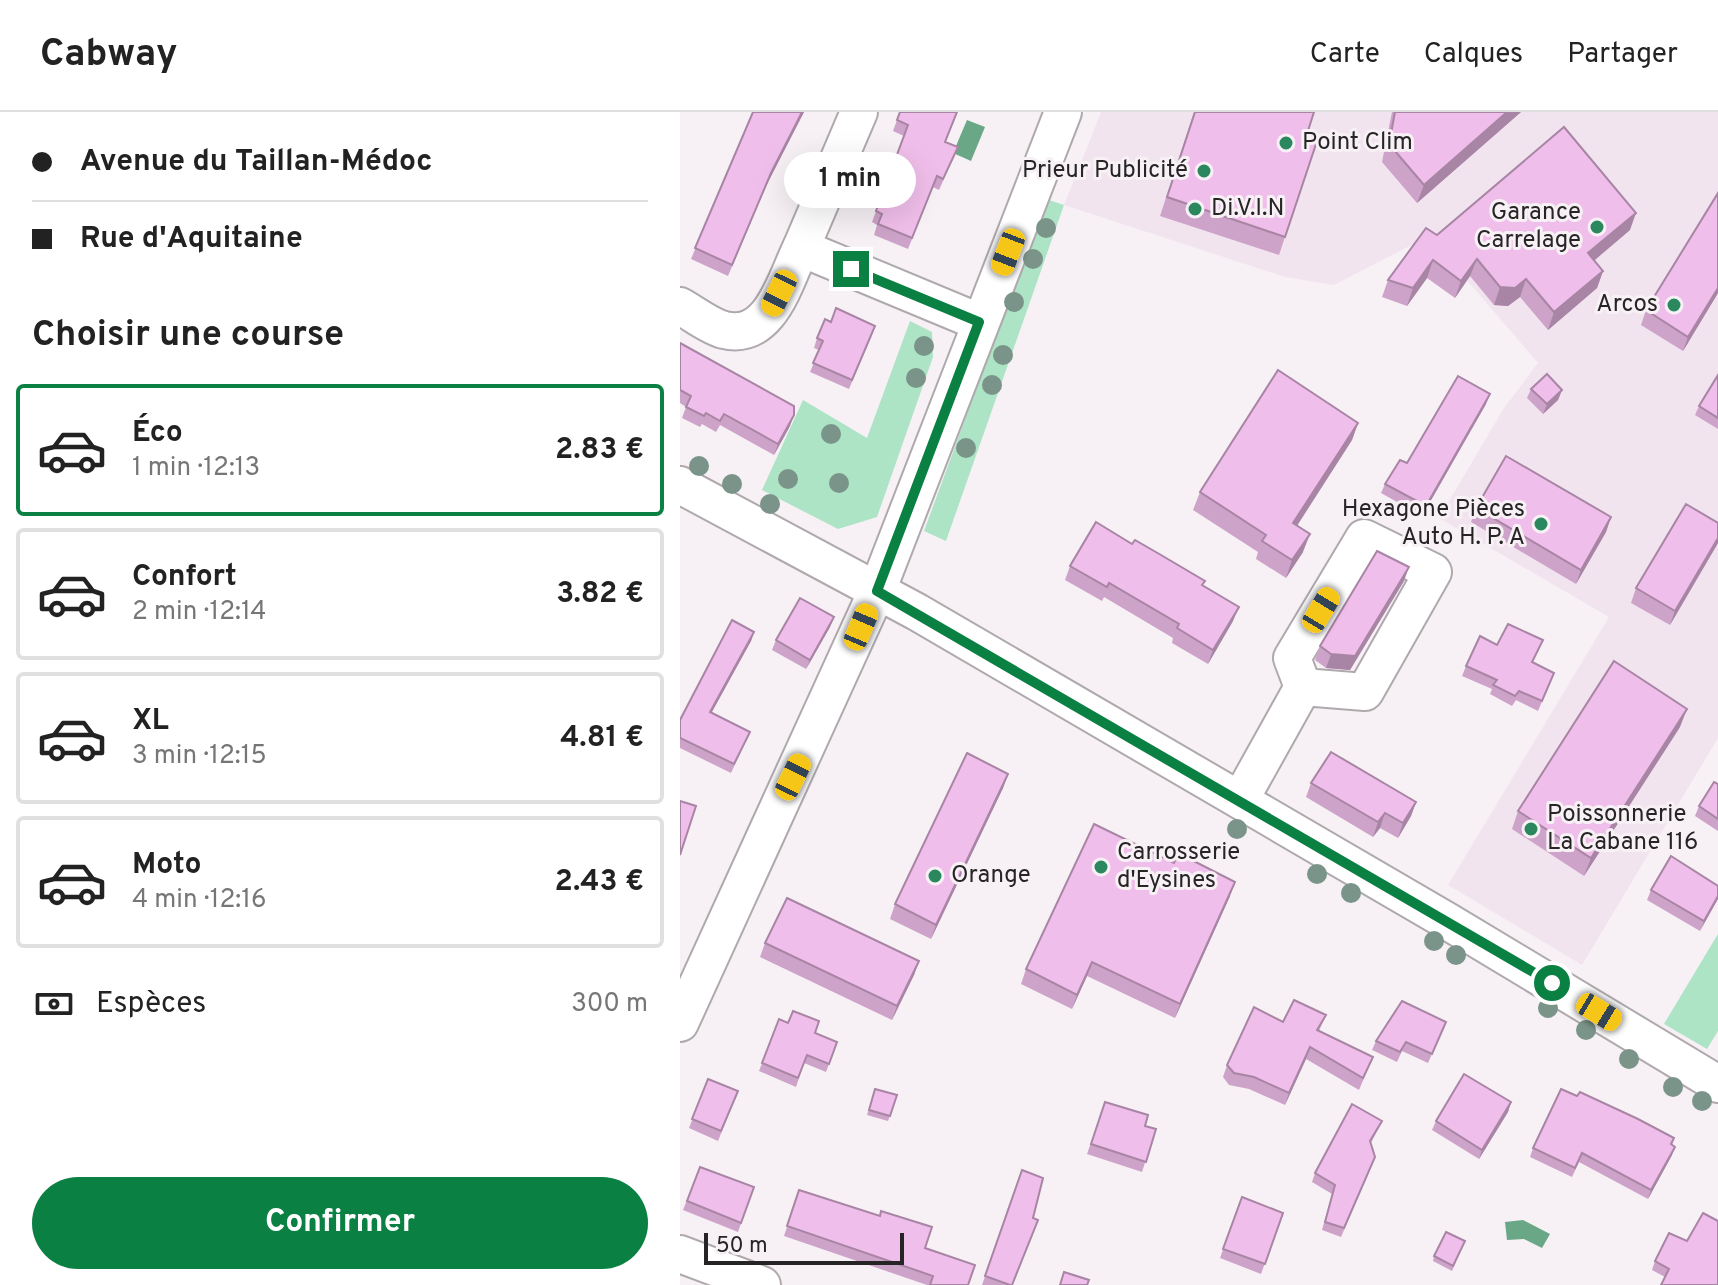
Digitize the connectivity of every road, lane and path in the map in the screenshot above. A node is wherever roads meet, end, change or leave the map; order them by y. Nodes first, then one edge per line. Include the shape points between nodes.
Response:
1 (859, 112) edge
2 (1063, 112) edge
3 (801, 248) junction
4 (680, 306) edge
5 (979, 322) junction
6 (680, 485) edge
7 (877, 591) junction
8 (1303, 687) dead end
9 (1240, 800) junction
10 (680, 1023) edge
11 (1718, 1084) edge
12 (680, 1254) edge
13 (762, 1285) edge

1 - 3 street
2 - 5 street
3 - 4 street via 769,315 759,324 723,330
3 - 5 street
5 - 7 street
6 - 7 street
7 - 9 street
7 - 10 street
8 - 9 street
9 - 11 street
12 - 13 street

